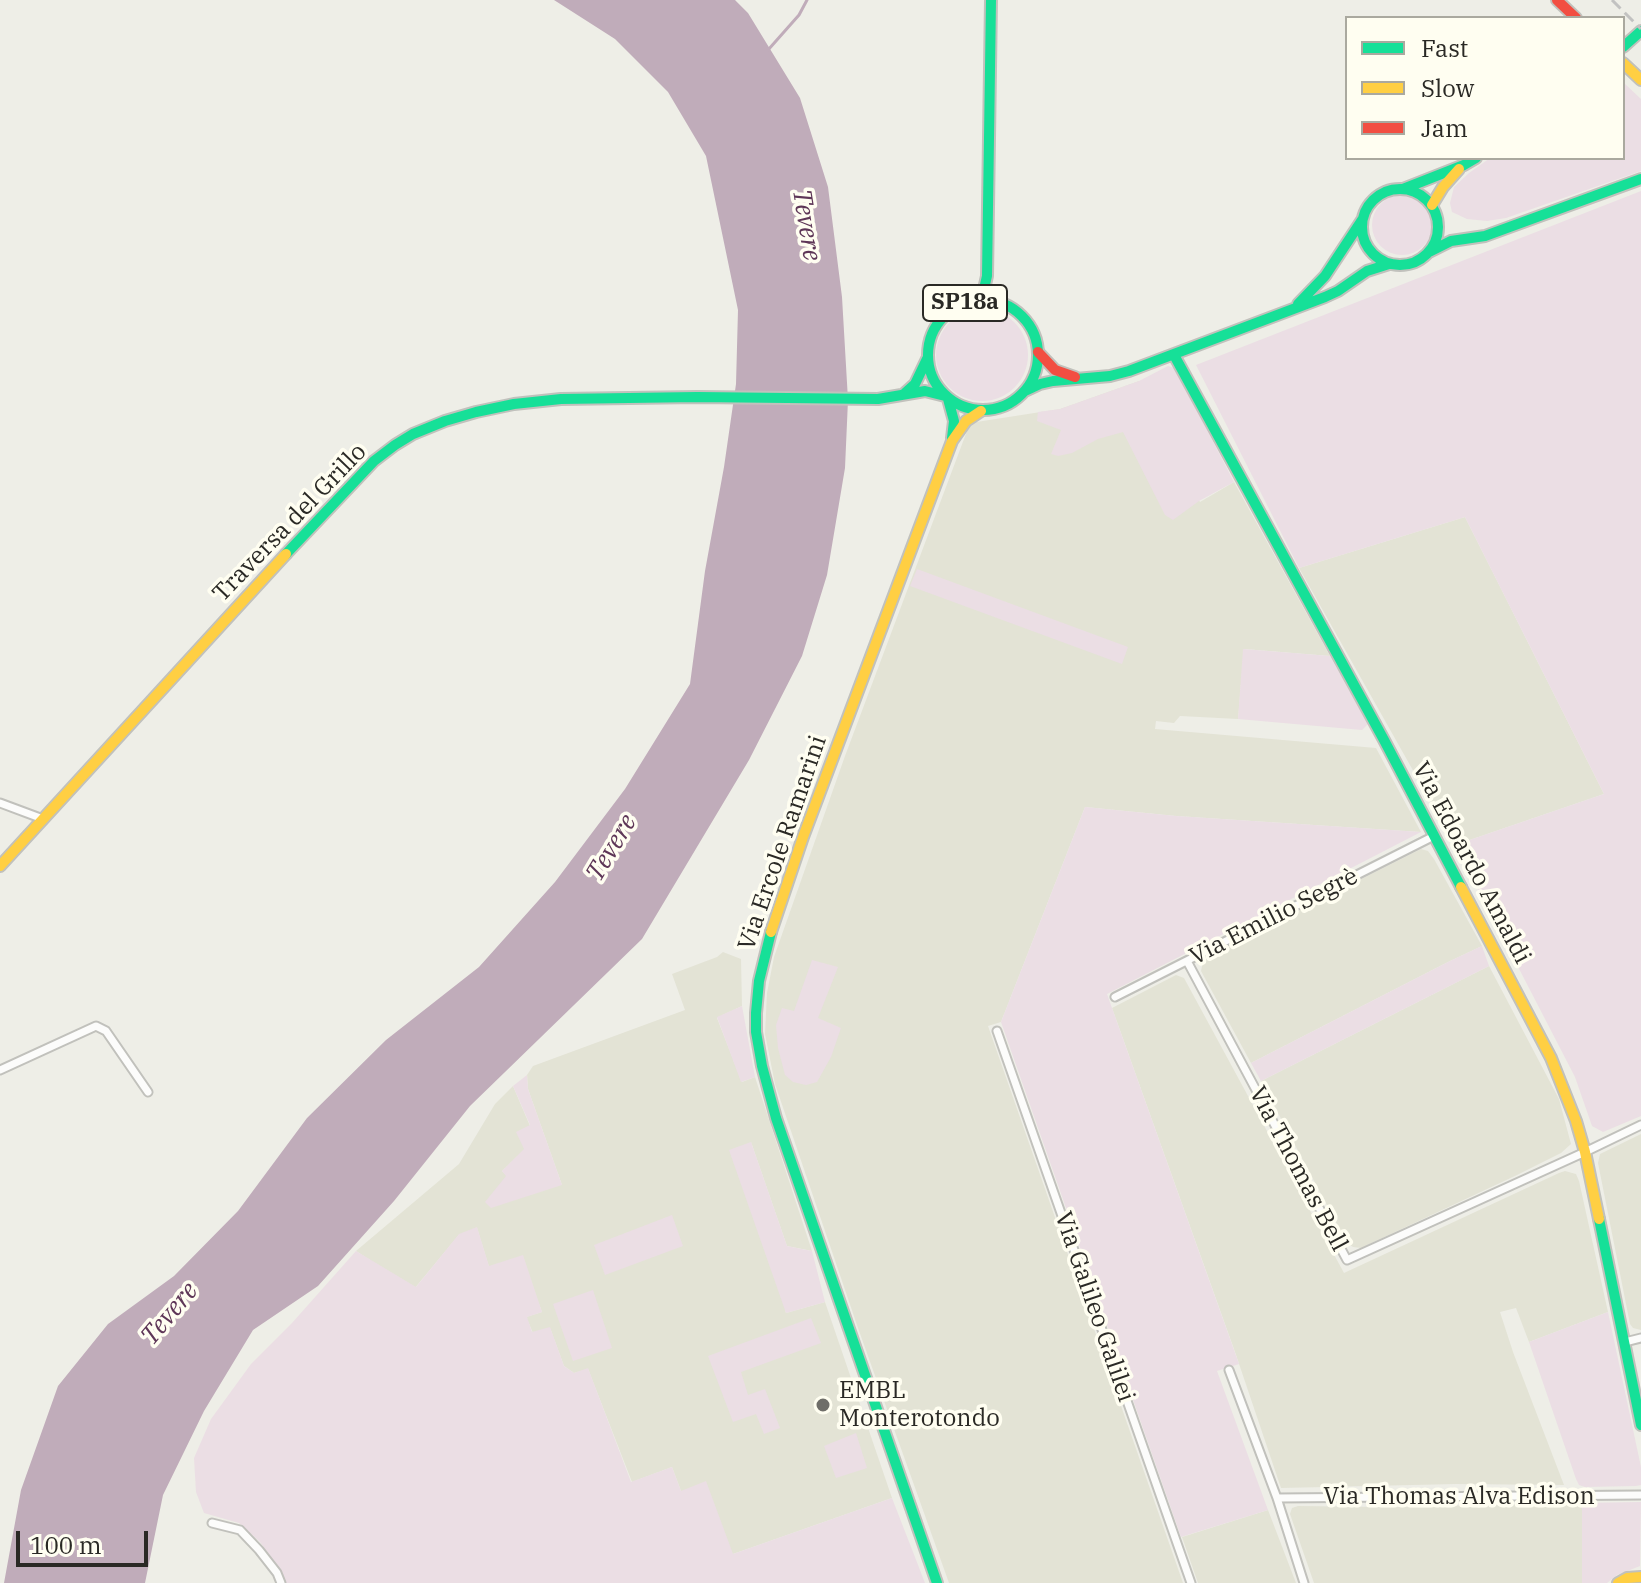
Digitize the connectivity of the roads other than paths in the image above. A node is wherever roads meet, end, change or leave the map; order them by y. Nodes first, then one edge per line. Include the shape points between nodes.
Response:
1 (991, 0) edge
2 (1557, 0) edge
3 (1574, 16) edge
4 (1641, 31) edge
5 (1625, 45) edge
6 (1625, 65) edge
7 (1641, 80) edge
8 (1473, 160) edge
9 (1464, 165) junction
10 (1641, 179) edge
11 (1403, 189) junction
12 (1432, 205) junction
13 (1364, 217) junction
14 (1438, 220) junction
15 (1485, 236) junction
16 (1429, 253) junction
17 (1389, 264) junction
18 (977, 300) junction
19 (1293, 309) junction
20 (1038, 352) junction
21 (1174, 355) junction
22 (927, 359) junction
23 (1082, 378) junction
24 (1025, 391) junction
25 (904, 395) junction
26 (947, 397) junction
27 (981, 411) junction
28 (952, 441) junction
29 (0, 803) edge
30 (43, 819) junction
31 (1434, 836) junction
32 (0, 866) edge
33 (1187, 961) junction
34 (1115, 997) dead end
35 (997, 1031) dead end
36 (0, 1070) edge
37 (148, 1092) dead end
38 (1641, 1125) edge
39 (1585, 1152) junction
40 (1641, 1338) edge
41 (1625, 1342) junction
42 (1229, 1370) dead end
43 (1641, 1425) edge
44 (1641, 1495) edge
45 (1277, 1498) junction
46 (212, 1523) dead end
47 (1638, 1575) edge
48 (281, 1583) edge
49 (937, 1583) edge
50 (1191, 1583) edge
51 (1304, 1583) edge
52 (1618, 1583) edge

1 - 18 main road via 987,276
2 - 3 main road
4 - 5 main road
6 - 7 main road
8 - 9 main road
9 - 11 main road
9 - 12 main road
10 - 15 main road
11 - 12 main road
11 - 13 main road via 1378,196
12 - 14 main road
13 - 17 main road via 1362,229 1370,251
13 - 19 main road via 1325,276
14 - 15 main road via 1454,231
14 - 16 main road
15 - 16 main road via 1451,241
16 - 17 main road via 1411,264
17 - 19 main road
18 - 20 main road, SP18a via 993,300 1020,314
18 - 22 main road, SP18a via 960,304 940,320 928,342
19 - 21 main road
20 - 23 main road via 1055,370
20 - 24 main road
21 - 23 main road via 1110,376
21 - 31 main road, Via Edoardo Amaldi
22 - 25 main road
22 - 26 main road via 931,376
23 - 24 main road
24 - 27 main road via 1000,408
25 - 26 main road, Traversa del Grillo via 925,391
25 - 30 main road, Traversa del Grillo via 867,400 561,399 514,404 425,428 374,461 339,496
26 - 27 main road, Traversa del Grillo
26 - 28 main road, Via Ercole Ramarini via 954,421
27 - 28 main road, Via Ercole Ramarini
28 - 49 main road, Via Ercole Ramarini via 803,837 766,949 756,1013 757,1041 776,1118
29 - 30 street
30 - 32 main road, Traversa del Grillo
31 - 33 street, Via Emilio Segrè
31 - 39 main road, Via Edoardo Amaldi via 1551,1058
33 - 34 street, Via Emilio Segrè
33 - 39 street, Via Thomas Bell via 1347,1260
35 - 50 street, Via Galileo Galilei
36 - 37 street via 96,1026 106,1031
38 - 39 street, Via Thomas Bell
39 - 41 main road, Via Edoardo Amaldi
40 - 41 street
41 - 43 main road, Via Edoardo Amaldi
42 - 45 street
44 - 45 street, Via Thomas Alva Edison
45 - 51 street
46 - 48 street via 240,1530
47 - 52 main road

